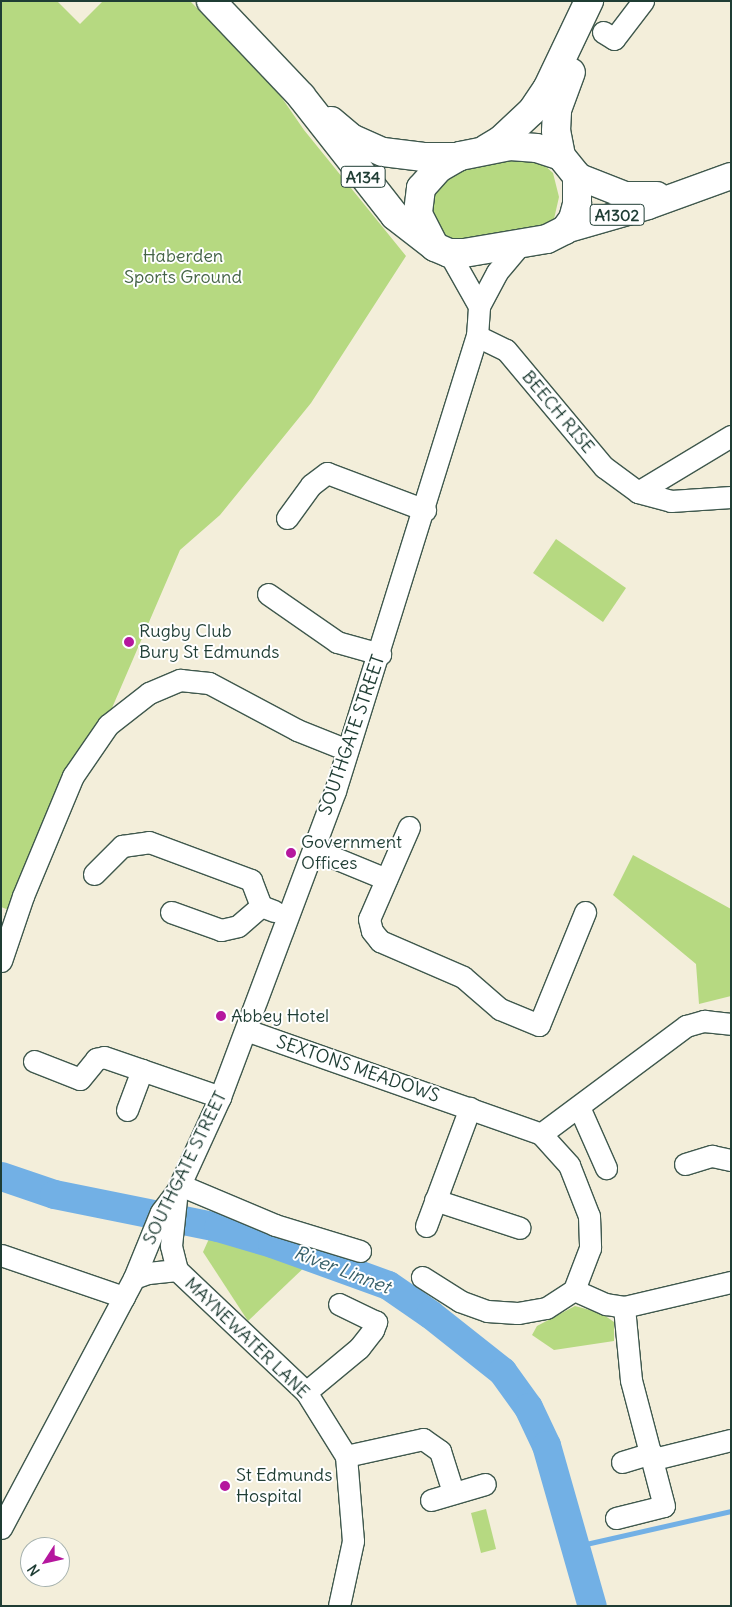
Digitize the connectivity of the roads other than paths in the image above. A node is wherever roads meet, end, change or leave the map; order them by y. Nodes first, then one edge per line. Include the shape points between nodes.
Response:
1 (211, 1) edge
2 (230, 1) edge
3 (591, 1) edge
4 (643, 1) edge
5 (603, 32) dead end
6 (272, 62) junction
7 (301, 96) junction
8 (473, 153) junction
9 (569, 166) junction
10 (731, 176) edge
11 (668, 197) junction
12 (565, 230) junction
13 (520, 245) junction
14 (442, 250) junction
15 (479, 306) junction
16 (477, 336) junction
17 (731, 436) edge
18 (638, 492) junction
19 (731, 497) edge
20 (425, 510) junction
21 (288, 518) dead end
22 (268, 594) dead end
23 (380, 654) junction
24 (347, 750) junction
25 (409, 828) dead end
26 (313, 849) junction
27 (94, 874) dead end
28 (386, 879) junction
29 (261, 906) junction
30 (171, 912) dead end
31 (585, 912) dead end
32 (288, 916) junction
33 (1, 961) edge
34 (731, 1024) edge
35 (246, 1030) junction
36 (34, 1061) dead end
37 (142, 1070) junction
38 (220, 1098) junction
39 (579, 1107) junction
40 (470, 1108) junction
41 (127, 1110) dead end
42 (541, 1134) junction
43 (731, 1160) edge
44 (685, 1164) dead end
45 (606, 1168) dead end
46 (178, 1188) junction
47 (435, 1200) junction
48 (165, 1218) junction
49 (426, 1226) dead end
50 (520, 1228) dead end
51 (360, 1251) dead end
52 (1, 1255) edge
53 (177, 1270) junction
54 (422, 1277) dead end
55 (134, 1278) junction
56 (731, 1282) edge
57 (574, 1290) junction
58 (124, 1297) junction
59 (339, 1304) dead end
60 (624, 1307) junction
61 (306, 1392) junction
62 (731, 1440) edge
63 (346, 1456) junction
64 (653, 1456) junction
65 (622, 1462) dead end
66 (485, 1484) dead end
67 (453, 1492) junction
68 (431, 1500) dead end
69 (616, 1518) dead end
70 (1, 1528) edge
71 (339, 1606) edge

1 - 6 highway, A134
2 - 6 highway, A134
3 - 8 highway via 547,89 532,111 501,140
3 - 9 highway via 588,22 557,110 556,131
4 - 5 street via 614,39
6 - 7 highway, A134
7 - 8 highway, A134 via 365,146 396,154
7 - 14 highway, A134 via 395,216
8 - 9 highway via 510,146 536,148
8 - 14 highway via 439,168 426,178 421,188 418,214
9 - 11 main road, A1302 via 625,195
9 - 12 highway via 577,204
10 - 11 main road, A1302
11 - 12 main road, A1302
12 - 13 highway via 536,243
13 - 14 highway
13 - 15 street via 497,272
14 - 15 street
15 - 16 street, SOUTHGATE STREET
16 - 18 street, BEECH RISE via 506,350 604,467
16 - 20 street, SOUTHGATE STREET
17 - 18 street
18 - 19 street, BEECH RISE via 672,501
20 - 21 street via 327,473 311,485
20 - 23 street, SOUTHGATE STREET
22 - 23 street via 337,642
23 - 24 street, SOUTHGATE STREET
24 - 26 street, SOUTHGATE STREET
24 - 33 street via 297,730 210,683 180,680 149,692 108,725 73,776 59,804
25 - 28 street
26 - 28 street
26 - 32 street, SOUTHGATE STREET
27 - 29 street via 122,846 149,842 251,880
28 - 31 street via 369,919 375,937 463,978 500,1010 539,1025
29 - 30 street via 229,930
29 - 32 street
32 - 35 street, SOUTHGATE STREET
34 - 39 street via 704,1021 686,1026
35 - 38 street, SOUTHGATE STREET
35 - 40 street, SEXTONS MEADOWS
36 - 37 street via 80,1079 96,1059 104,1057
37 - 38 street
37 - 41 street
38 - 46 street, SOUTHGATE STREET
39 - 42 street
39 - 45 street
40 - 42 street, SEXTONS MEADOWS
40 - 47 street
42 - 57 street, SEXTONS MEADOWS via 569,1165 588,1208 590,1248
43 - 44 street via 712,1156
46 - 48 street, SOUTHGATE STREET
46 - 51 street via 275,1225
47 - 49 street
47 - 50 street
48 - 53 street, MAYNEWATER LANE
48 - 55 street, SOUTHGATE STREET
52 - 58 street
53 - 55 street, MAYNEWATER LANE
53 - 61 street, MAYNEWATER LANE
54 - 57 street via 460,1300 487,1311 517,1313 546,1308
55 - 58 street, SOUTHGATE STREET
56 - 60 street
57 - 60 street via 606,1304
58 - 70 street, SOUTHGATE STREET
59 - 61 street via 376,1322 359,1348
60 - 64 street via 631,1380
61 - 63 street, MAYNEWATER LANE
62 - 64 street
63 - 67 street via 423,1439 440,1452
63 - 71 street, MAYNEWATER LANE via 353,1541
64 - 65 street
64 - 69 street via 664,1506
66 - 67 street
67 - 68 street

